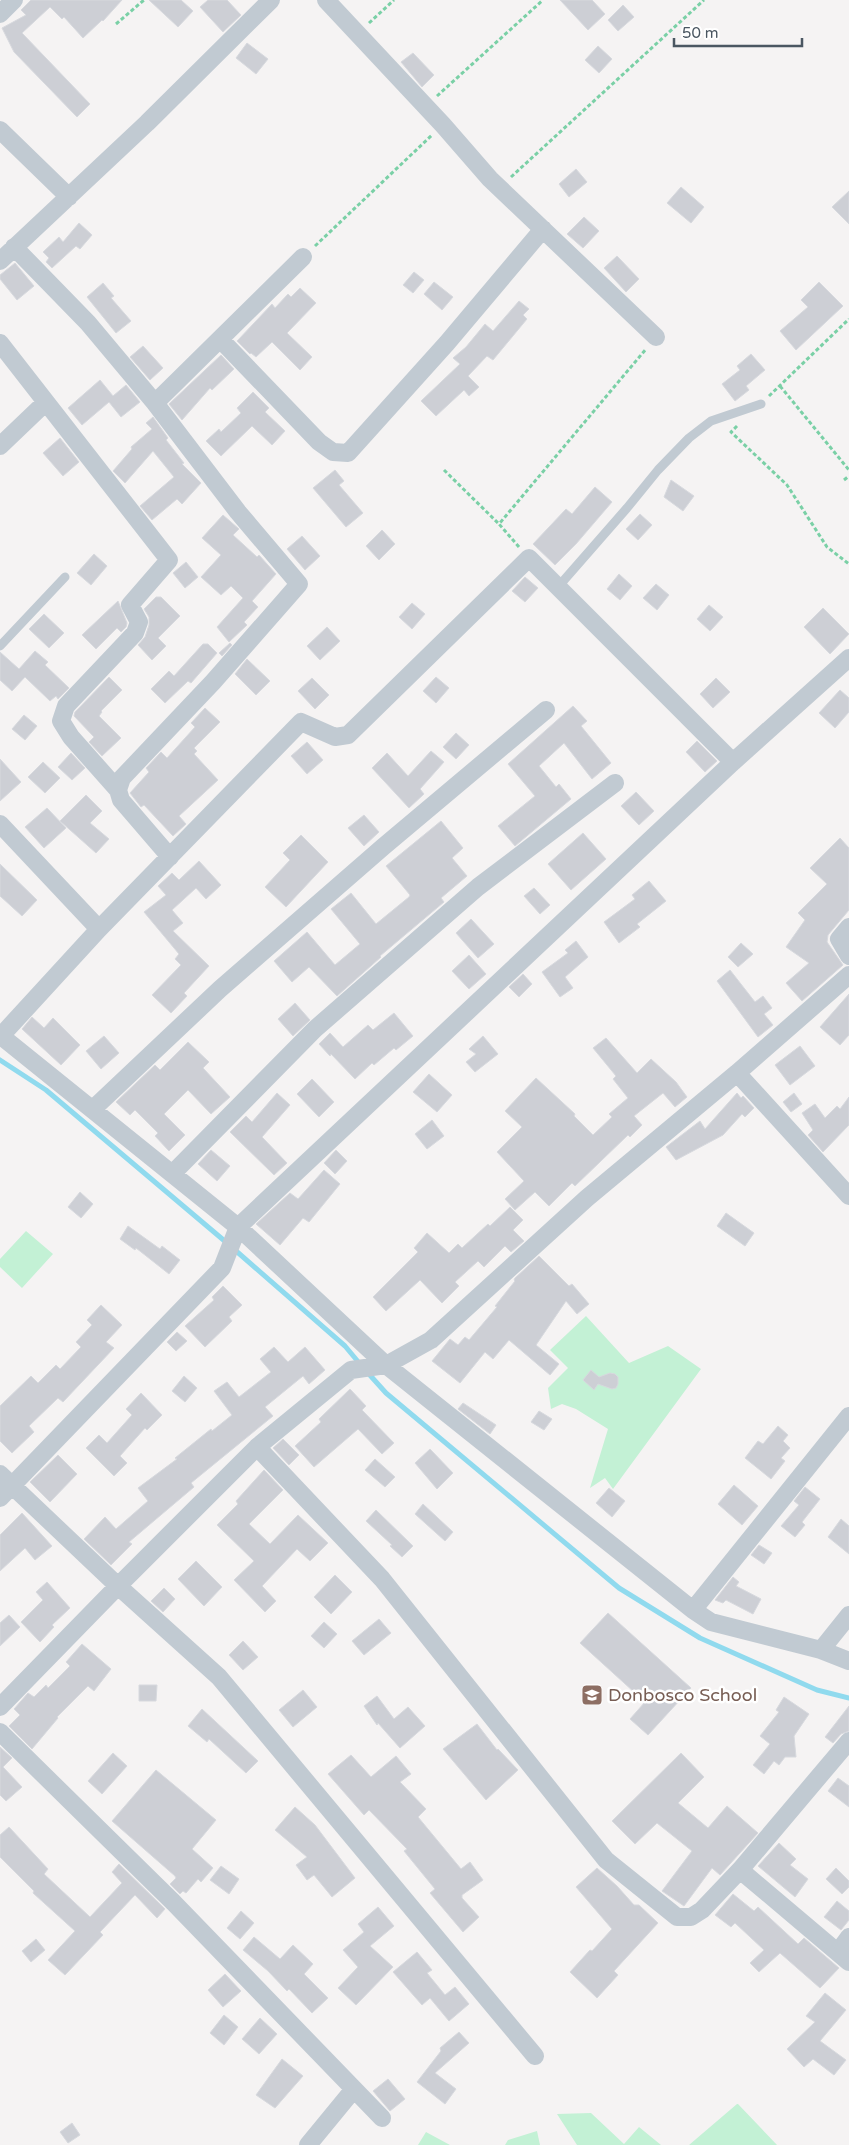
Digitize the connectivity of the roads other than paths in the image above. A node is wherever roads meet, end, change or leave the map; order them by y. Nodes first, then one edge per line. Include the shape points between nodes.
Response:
1 (14, 0) edge
2 (271, 0) edge
3 (326, 0) edge
4 (0, 14) edge
5 (0, 130) edge
6 (68, 197) junction
7 (542, 229) junction
8 (14, 247) junction
9 (304, 257) road end
10 (0, 261) edge
11 (656, 337) road end
12 (220, 339) junction
13 (0, 343) edge
14 (46, 402) junction
15 (155, 403) junction
16 (761, 404) road end
17 (0, 446) edge
18 (65, 577) dead end
19 (558, 587) junction
20 (0, 646) edge
21 (849, 658) edge
22 (546, 710) dead end
23 (733, 762) junction
24 (615, 783) dead end
25 (118, 790) junction
26 (0, 824) edge
27 (170, 857) junction
28 (849, 927) edge
29 (99, 929) junction
30 (849, 956) edge
31 (849, 975) edge
32 (1, 1036) edge
33 (737, 1073) junction
34 (94, 1108) junction
35 (173, 1173) junction
36 (849, 1196) edge
37 (238, 1227) junction
38 (386, 1365) junction
39 (849, 1416) edge
40 (257, 1448) junction
41 (4, 1486) edge
42 (118, 1586) junction
43 (693, 1610) junction
44 (849, 1615) edge
45 (821, 1650) junction
46 (849, 1661) edge
47 (0, 1707) edge
48 (0, 1732) edge
49 (849, 1741) edge
50 (740, 1870) junction
51 (849, 1937) edge
52 (843, 1957) edge
53 (536, 2056) dead end
54 (354, 2088) junction
55 (382, 2118) dead end
56 (308, 2145) edge

1 - 4 street
2 - 6 street
3 - 7 street via 499,188
5 - 6 street
6 - 8 street
7 - 11 street
7 - 12 street via 348,453 333,452 318,442
8 - 10 street
8 - 15 street via 88,323
9 - 12 street
12 - 15 street
13 - 14 street
14 - 17 street
14 - 25 street via 170,560 130,605 139,622 135,633 66,706 61,721
15 - 25 street via 238,512 300,584 214,682 122,778
16 - 19 lane via 712,421 689,438
18 - 20 lane
19 - 23 street
19 - 27 street via 529,558 348,735 335,737 301,722
21 - 23 street
22 - 34 street via 382,847 228,983
23 - 37 street
24 - 35 street via 478,887 315,1030
25 - 27 street via 121,800
26 - 29 street
27 - 29 street
28 - 30 street via 839,939
29 - 32 street
31 - 33 street
32 - 34 street
33 - 36 street
33 - 38 street via 587,1198 430,1340
34 - 35 street
35 - 37 street
37 - 38 street
37 - 41 street via 222,1268
38 - 40 street via 351,1370
38 - 43 street
39 - 43 street
40 - 42 street
40 - 50 street via 382,1579 606,1860 677,1918 691,1917 702,1910
41 - 42 street
42 - 47 street
42 - 53 street via 219,1677
43 - 45 street via 711,1622
44 - 45 street
45 - 46 street
48 - 54 street via 173,1902
49 - 50 street
50 - 52 street
51 - 52 street
54 - 55 street
54 - 56 street

